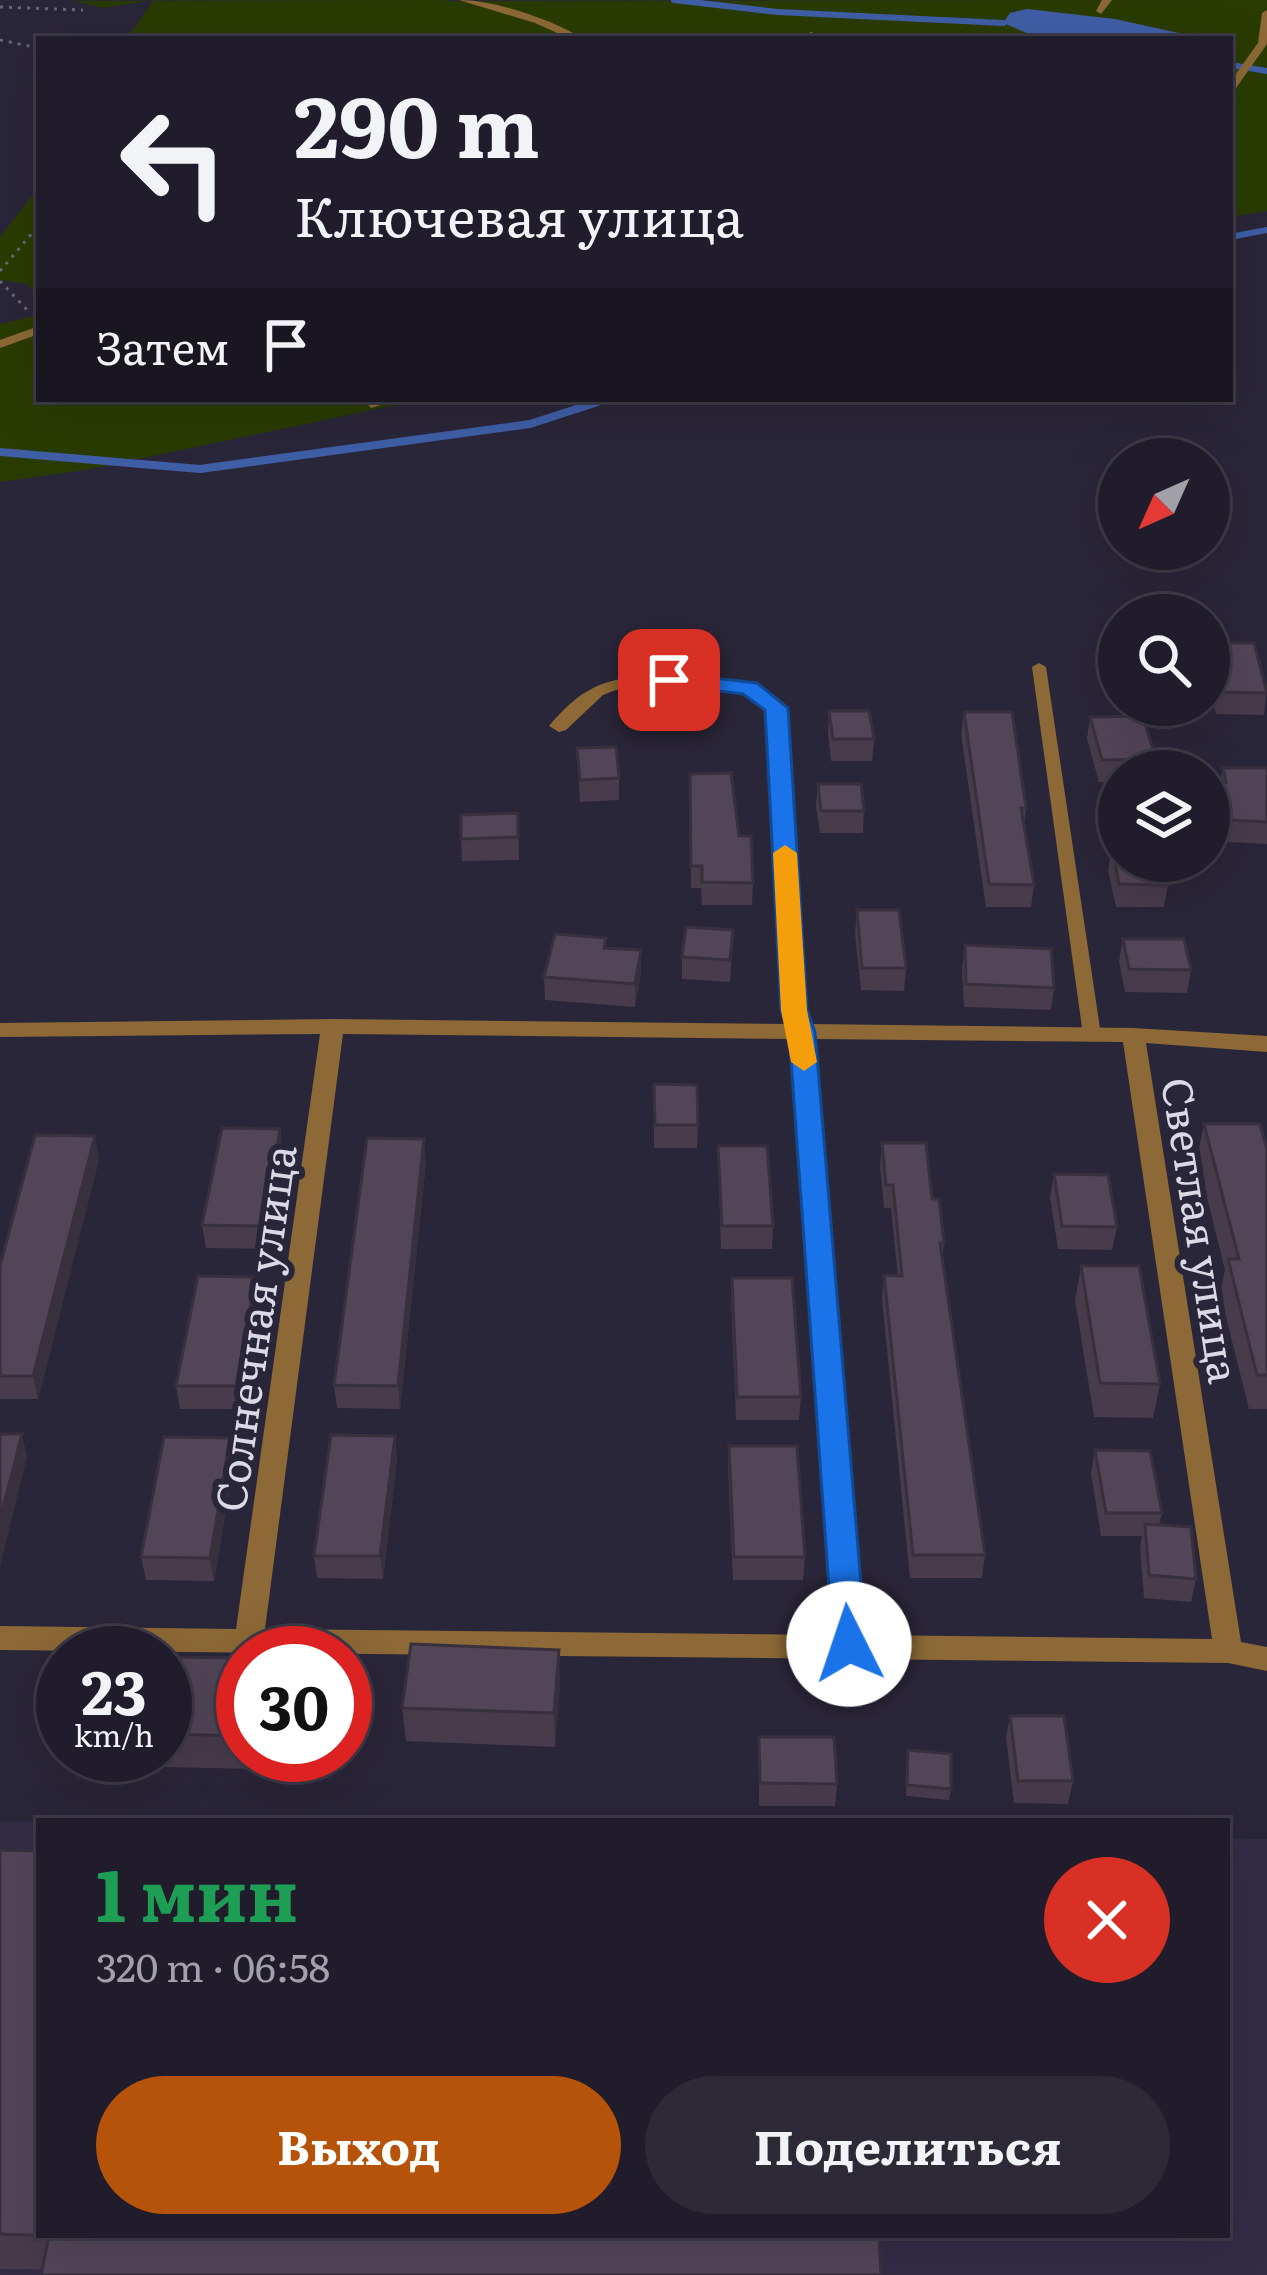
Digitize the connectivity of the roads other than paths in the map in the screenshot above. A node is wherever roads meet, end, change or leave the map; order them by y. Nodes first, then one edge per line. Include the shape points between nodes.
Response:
1 (464, 0) edge
2 (1267, 13) edge
3 (571, 36) edge
4 (1233, 85) edge
5 (36, 331) edge
6 (0, 344) edge
7 (1039, 667) dead end
8 (559, 726) dead end
9 (333, 1026) junction
10 (0, 1030) edge
11 (802, 1032) junction
12 (1092, 1035) junction
13 (1133, 1035) junction
14 (1267, 1044) edge
15 (251, 1626) edge
16 (0, 1638) edge
17 (216, 1640) edge
18 (372, 1641) edge
19 (849, 1644) junction
20 (1228, 1652) junction
21 (1267, 1659) edge

1 - 3 lane
2 - 4 lane via 1263,44
5 - 6 lane
7 - 12 lane
8 - 11 street via 614,683 749,688 776,708 794,1010
9 - 10 street
9 - 11 street
9 - 15 street, Солнечная улица
11 - 12 street
11 - 19 street
12 - 13 street
13 - 14 street
13 - 20 street, Светлая улица
16 - 17 street
18 - 19 street
19 - 20 street
20 - 21 street

